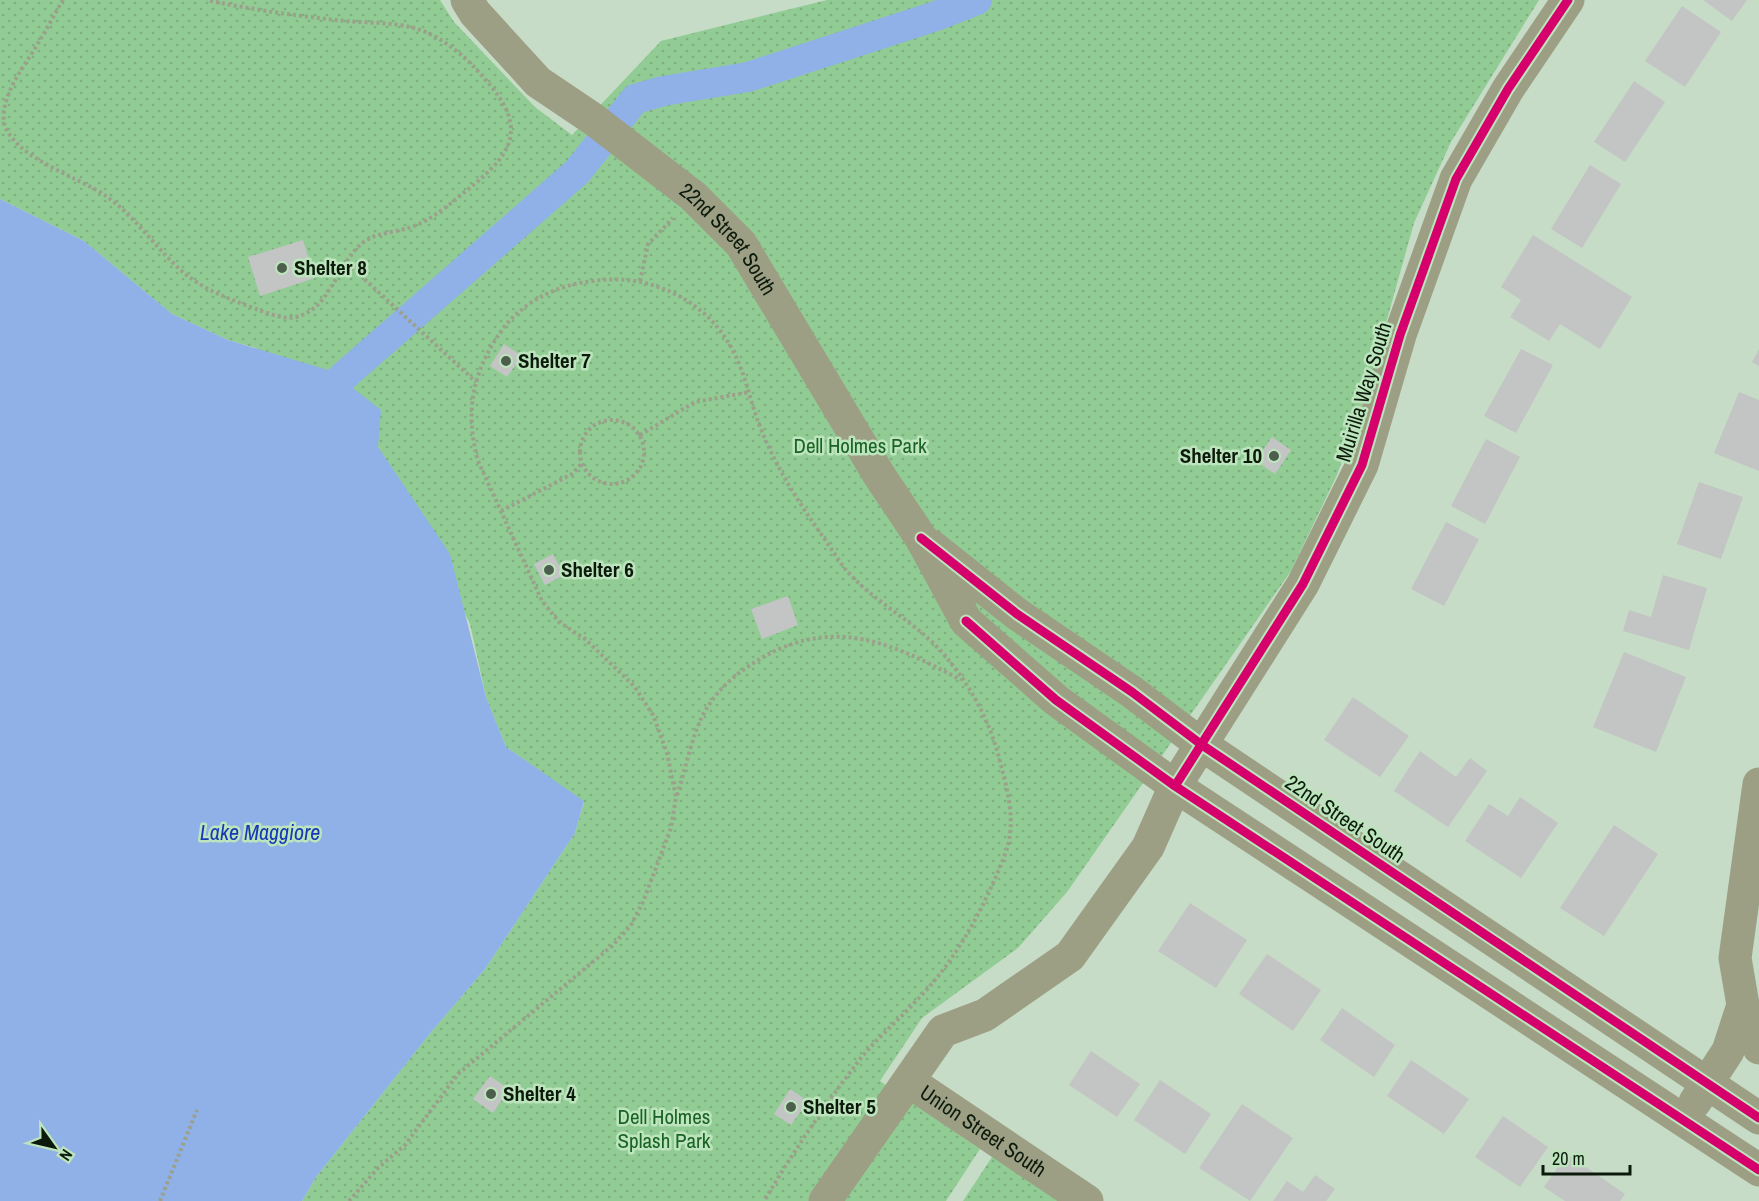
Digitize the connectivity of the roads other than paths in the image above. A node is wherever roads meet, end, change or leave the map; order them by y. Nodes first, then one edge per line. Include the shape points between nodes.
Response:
1 (467, 0) edge
2 (1568, 0) edge
3 (921, 538) junction
4 (1202, 745) junction
5 (1759, 784) edge
6 (1175, 786) junction
7 (1743, 1005) junction
8 (1759, 1048) edge
9 (910, 1082) junction
10 (1708, 1084) junction
11 (1684, 1118) junction
12 (1759, 1118) edge
13 (1759, 1170) edge
14 (825, 1201) edge
15 (1087, 1201) edge

1 - 3 street, 22nd Street South via 538,82 693,196 741,244
2 - 4 street, Muirilla Way South via 1508,89 1456,179 1400,335 1362,465 1304,584
3 - 4 street, 22nd Street South via 1017,614
3 - 6 street, 22nd Street South via 966,621 1056,700
4 - 6 street, Muirilla Way South
4 - 10 street, 22nd Street South
5 - 7 street via 1735,958
6 - 9 street, Muirilla Way South via 1148,847 1070,956 986,1015 943,1031
6 - 11 street, 22nd Street South
7 - 8 street
7 - 10 street via 1728,1051
9 - 14 street, Muirilla Way South
9 - 15 street, Union Street South
10 - 11 street
10 - 12 street, 22nd Street South
11 - 13 street, 22nd Street South

